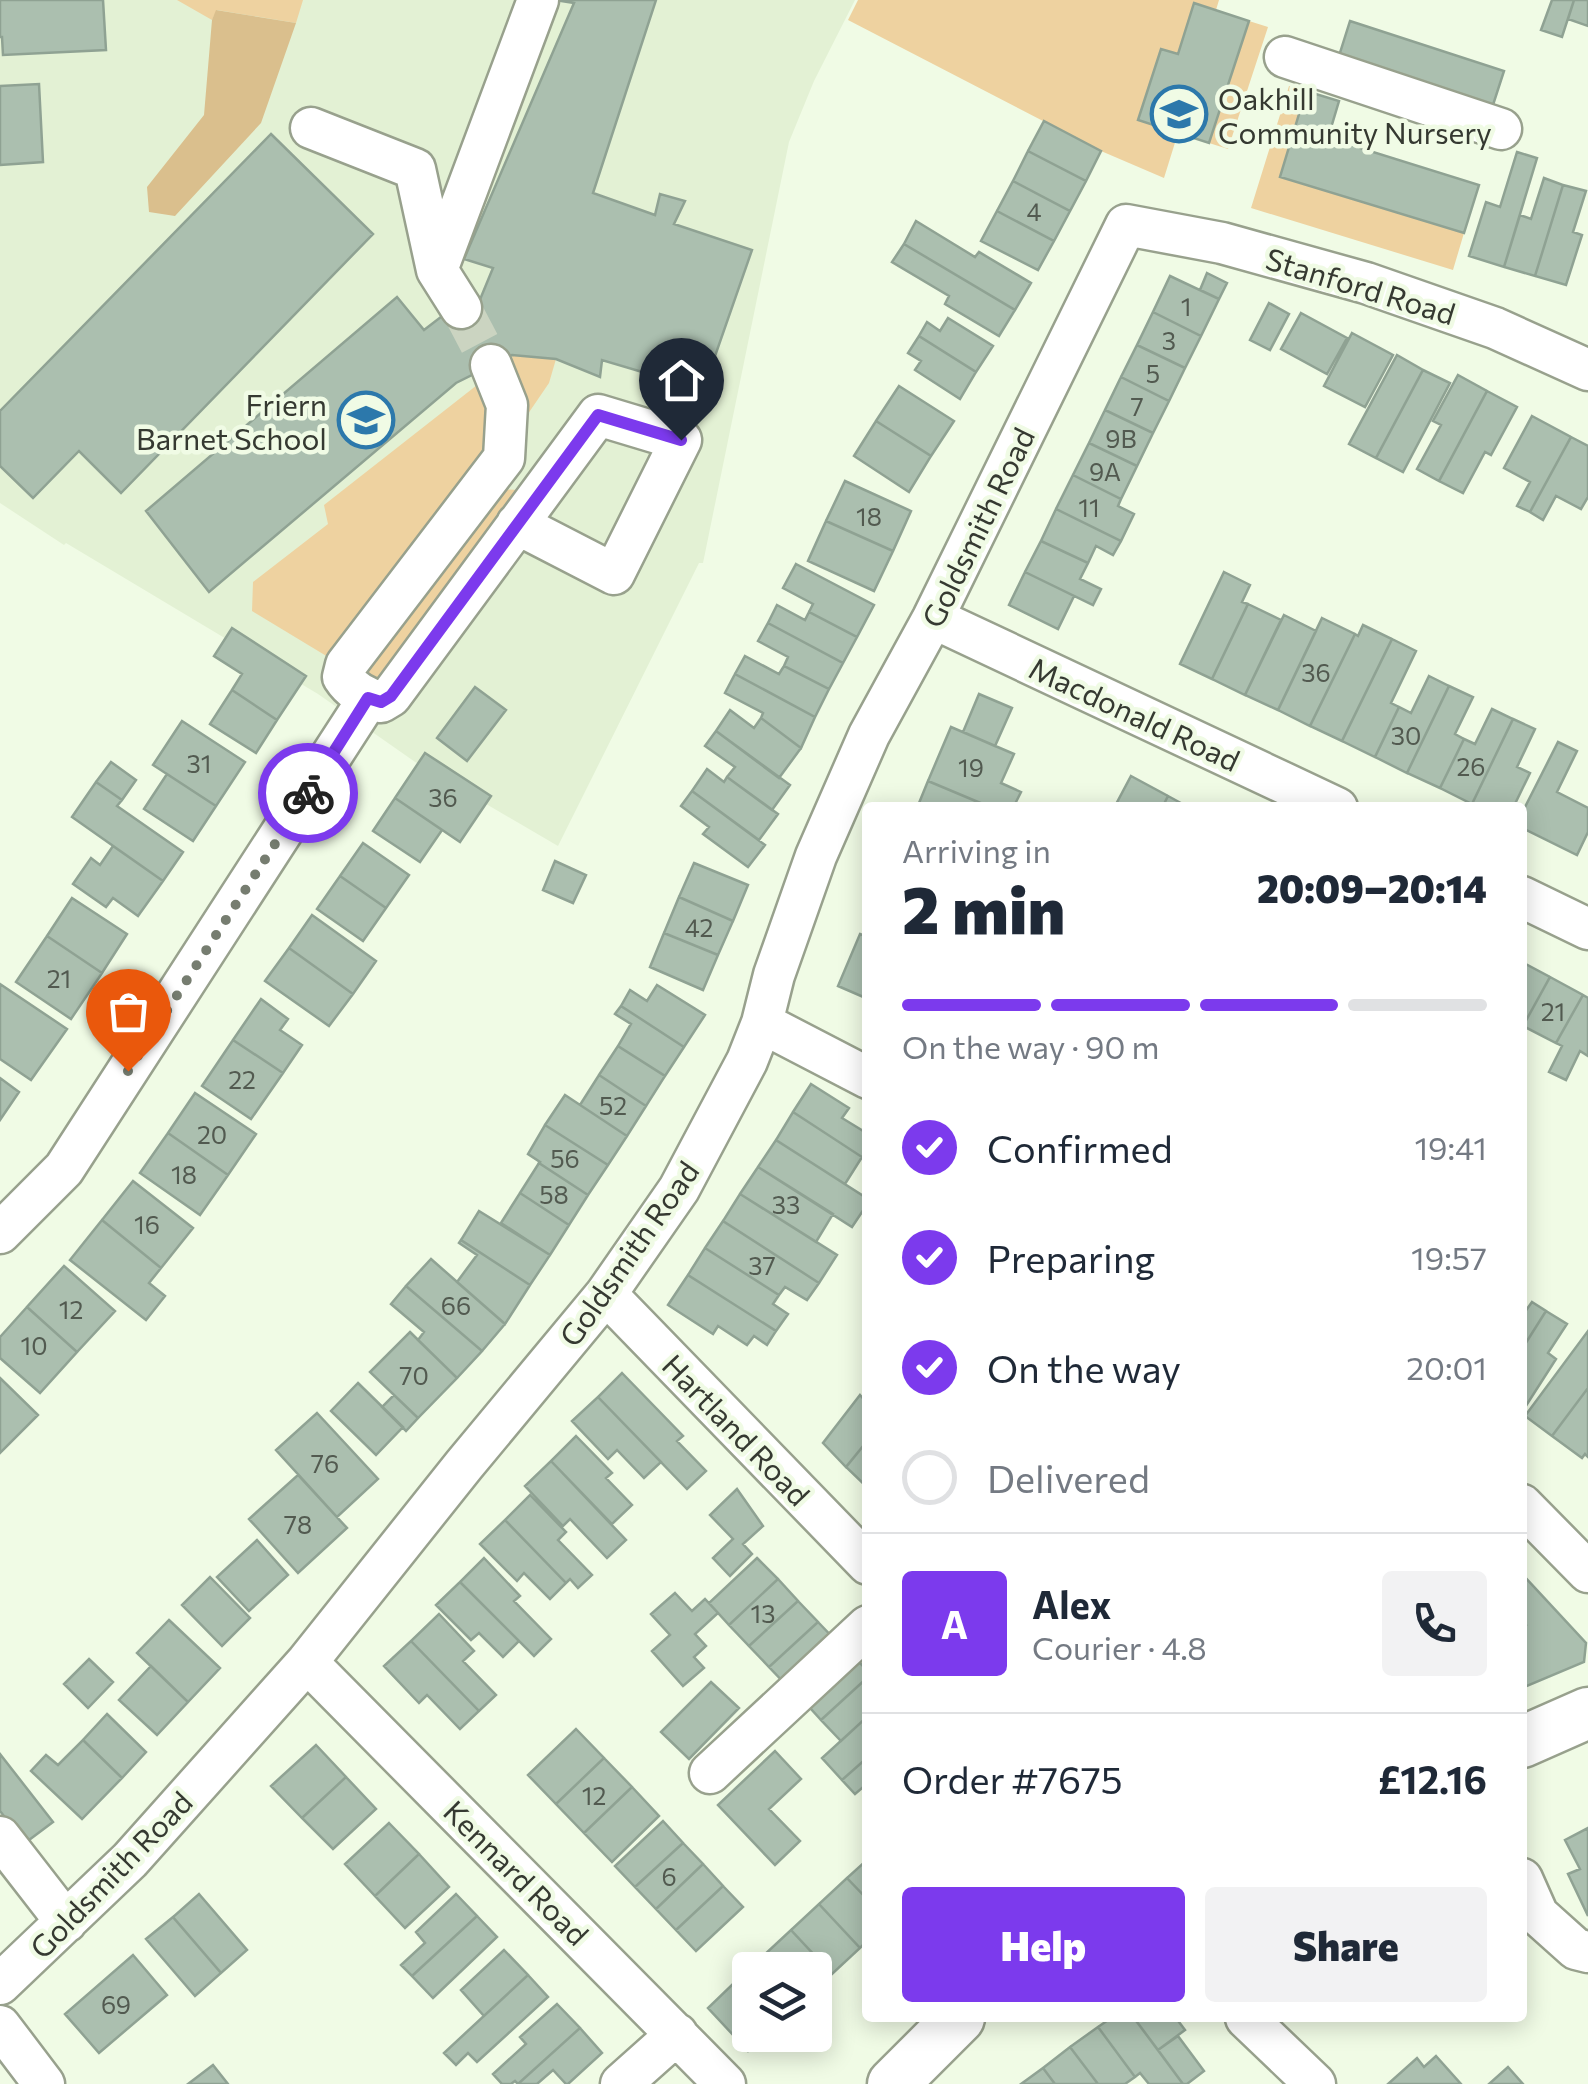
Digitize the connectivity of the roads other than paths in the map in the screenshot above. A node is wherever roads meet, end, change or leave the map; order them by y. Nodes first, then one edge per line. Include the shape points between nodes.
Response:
1 (538, 0) edge
2 (1285, 57) dead end
3 (311, 128) dead end
4 (1501, 129) dead end
5 (1126, 225) joint
6 (437, 270) junction
7 (460, 308) tunnel mouth
8 (491, 365) tunnel mouth
9 (1588, 370) edge
10 (518, 524) dead end
11 (933, 618) junction
12 (365, 705) junction
13 (1323, 802) edge
14 (1527, 900) edge
15 (1588, 930) edge
16 (762, 1022) junction
17 (862, 1075) edge
18 (0, 1233) edge
19 (606, 1294) junction
20 (1527, 1510) edge
21 (862, 1558) edge
22 (1588, 1572) edge
23 (862, 1632) edge
24 (307, 1662) junction
25 (1588, 1713) edge
26 (1527, 1740) edge
27 (710, 1773) dead end
28 (0, 1838) edge
29 (1527, 1890) edge
30 (66, 1922) junction
31 (1588, 1952) edge
32 (0, 1984) edge
33 (955, 2022) edge
34 (1250, 2022) edge
35 (0, 2026) edge
36 (676, 2034) junction
37 (1307, 2082) edge
38 (44, 2084) edge
39 (621, 2084) edge
40 (725, 2084) edge
41 (893, 2084) edge

1 - 6 street
2 - 4 street
3 - 6 street via 414,169
5 - 9 street, Stanford Road via 1222,242 1366,283 1495,328
5 - 11 street, Goldsmith Road
6 - 7 street
8 - 12 street via 506,405 504,458 346,665 343,677
10 - 12 street via 391,696
11 - 13 street, Macdonald Road
11 - 16 street, Goldsmith Road via 869,735 816,856
12 - 18 street via 64,1169
14 - 15 street
16 - 17 street
16 - 19 street, Goldsmith Road via 679,1189
19 - 21 street, Hartland Road
19 - 24 street, Goldsmith Road
20 - 22 street
23 - 27 street
24 - 30 street, Goldsmith Road
24 - 36 street, Kennard Road
25 - 26 main road
28 - 30 street
29 - 31 street via 1538,1915
30 - 32 street, Goldsmith Road
33 - 41 main road
34 - 37 street
35 - 38 street
36 - 39 street
36 - 40 street, Kennard Road

